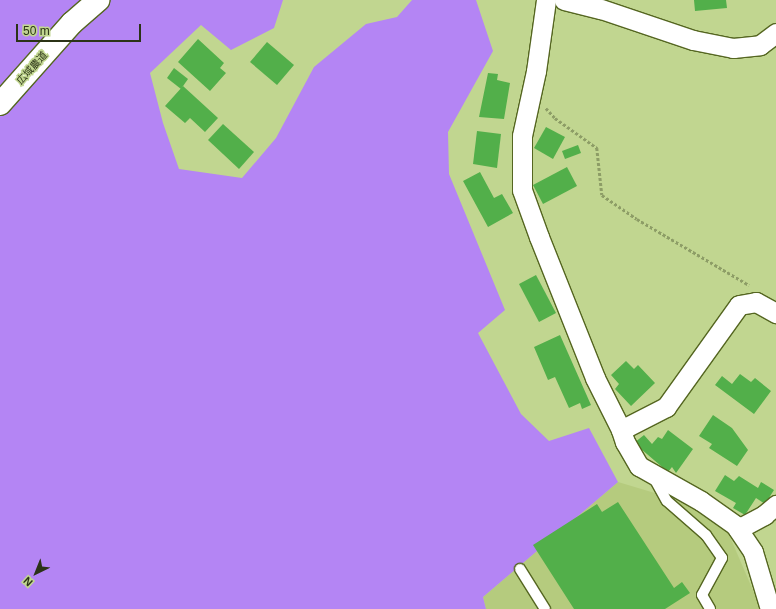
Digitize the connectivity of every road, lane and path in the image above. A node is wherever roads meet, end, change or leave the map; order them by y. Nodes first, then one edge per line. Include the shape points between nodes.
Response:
1 (98, 0) edge
2 (546, 0) edge
3 (564, 0) edge
4 (776, 33) edge
5 (532, 91) junction
6 (0, 104) edge
7 (756, 289) dead end
8 (776, 313) edge
9 (622, 430) junction
10 (652, 473) junction
11 (776, 505) edge
12 (738, 529) junction
13 (520, 569) dead end
14 (545, 609) edge
15 (710, 609) edge
16 (770, 609) edge

1 - 6 street, 広域農道 via 72,23
2 - 5 street
3 - 4 street via 601,9 693,40 733,48 760,45
5 - 7 path via 555,118 597,148 602,195 637,219
5 - 9 street via 522,136 522,190 569,317 595,378
8 - 9 street via 756,302 739,305 666,408
9 - 10 street via 625,442 639,466
10 - 12 street via 700,500
10 - 15 lane via 667,501 706,534 722,558 702,595
11 - 12 street via 764,515
12 - 16 street via 752,552
13 - 14 lane

